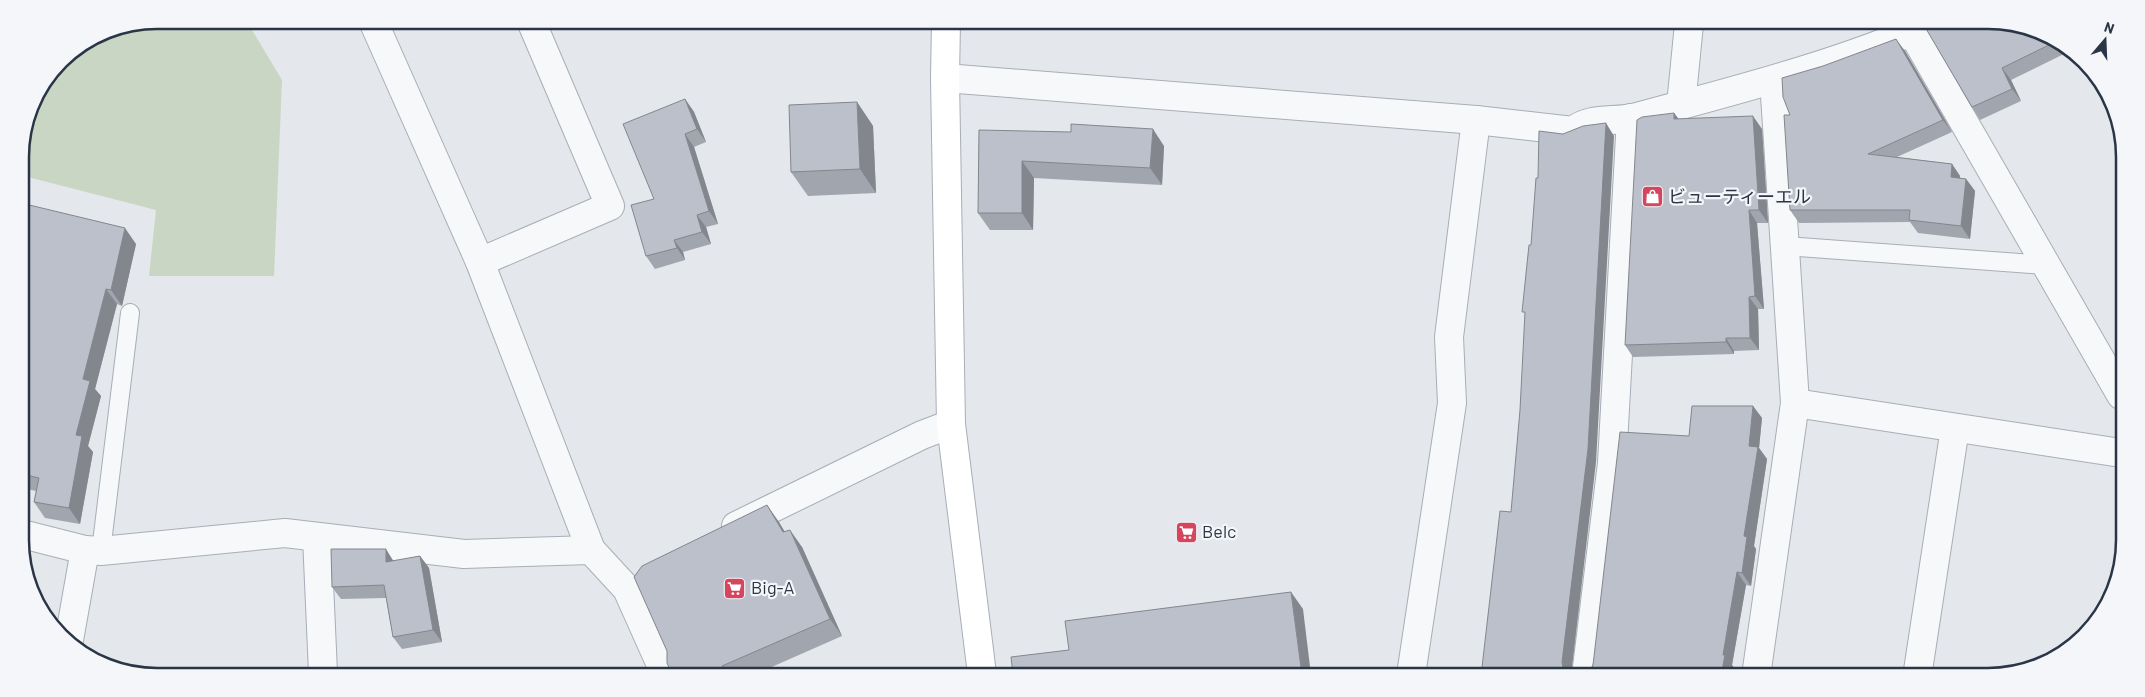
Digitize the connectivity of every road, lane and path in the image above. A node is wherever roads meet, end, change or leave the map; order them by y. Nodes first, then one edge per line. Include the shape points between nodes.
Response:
1 (378, 29) edge
2 (534, 29) edge
3 (946, 29) edge
4 (1689, 29) edge
5 (1918, 29) edge
6 (1922, 29) edge
7 (945, 78) junction
8 (1774, 80) junction
9 (1681, 105) junction
10 (1631, 118) junction
11 (1476, 120) junction
12 (1785, 246) junction
13 (480, 262) junction
14 (2046, 265) junction
15 (130, 313) dead end
16 (2116, 385) edge
17 (1795, 403) junction
18 (951, 424) junction
19 (1955, 428) junction
20 (2116, 452) edge
21 (716, 535) edge
22 (29, 536) edge
23 (317, 537) junction
24 (93, 550) junction
25 (591, 550) junction
26 (70, 634) edge
27 (323, 668) edge
28 (664, 668) edge
29 (981, 668) edge
30 (1412, 668) edge
31 (1587, 668) edge
32 (1757, 668) edge
33 (1917, 668) edge

1 - 13 street
2 - 13 street via 610,206
3 - 7 street
4 - 9 street
5 - 8 street
6 - 14 street
7 - 11 street
7 - 18 street
8 - 9 street
8 - 12 street
9 - 10 street
10 - 11 street via 1582,123 1573,131
10 - 31 street via 1612,463
11 - 30 street via 1449,337 1452,403
12 - 14 lane
12 - 17 street
13 - 25 street
14 - 16 street
15 - 24 lane
17 - 19 street
17 - 32 street
18 - 21 street
18 - 29 street
19 - 20 street
19 - 33 street
22 - 24 street
23 - 24 street via 285,533
23 - 25 street via 464,554
23 - 27 street
24 - 26 street
25 - 28 street via 636,580

